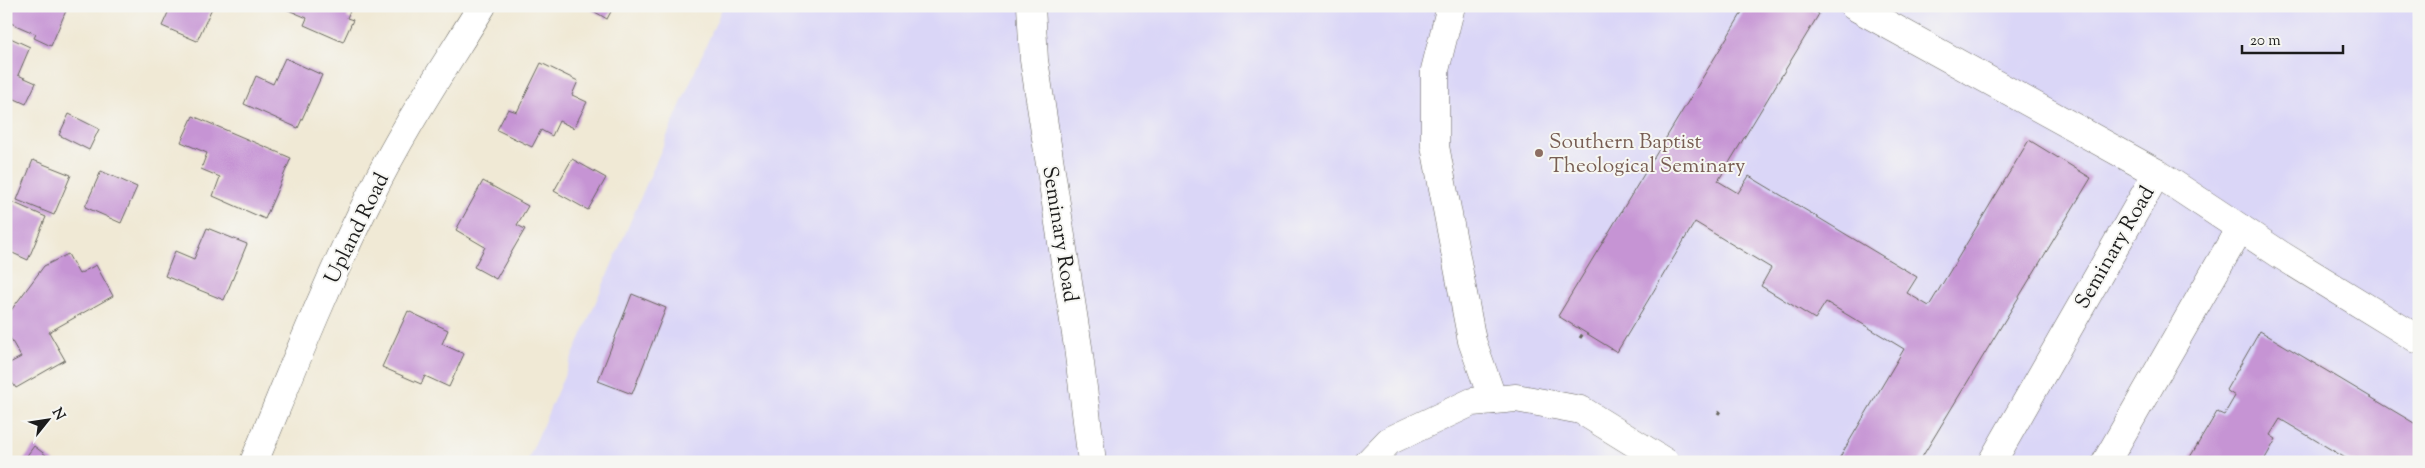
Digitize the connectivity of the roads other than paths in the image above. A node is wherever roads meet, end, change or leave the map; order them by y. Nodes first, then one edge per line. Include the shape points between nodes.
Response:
1 (482, 6) edge
2 (1031, 6) edge
3 (1451, 6) edge
4 (1854, 6) edge
5 (2156, 173) junction
6 (2240, 228) junction
7 (2419, 340) edge
8 (1493, 400) junction
9 (1996, 460) edge
10 (254, 462) edge
11 (1092, 462) edge
12 (1369, 462) edge
13 (1665, 462) edge
14 (2106, 462) edge

1 - 10 street, Upland Road via 369,197
2 - 11 street, Seminary Road via 1034,60
3 - 8 street via 1435,70 1434,146 1472,341
4 - 5 street
5 - 6 street, Seminary Road
5 - 9 street, Seminary Road
6 - 7 street, Seminary Road
6 - 14 street
8 - 12 street via 1472,402 1389,441
8 - 13 street via 1516,398 1581,410

